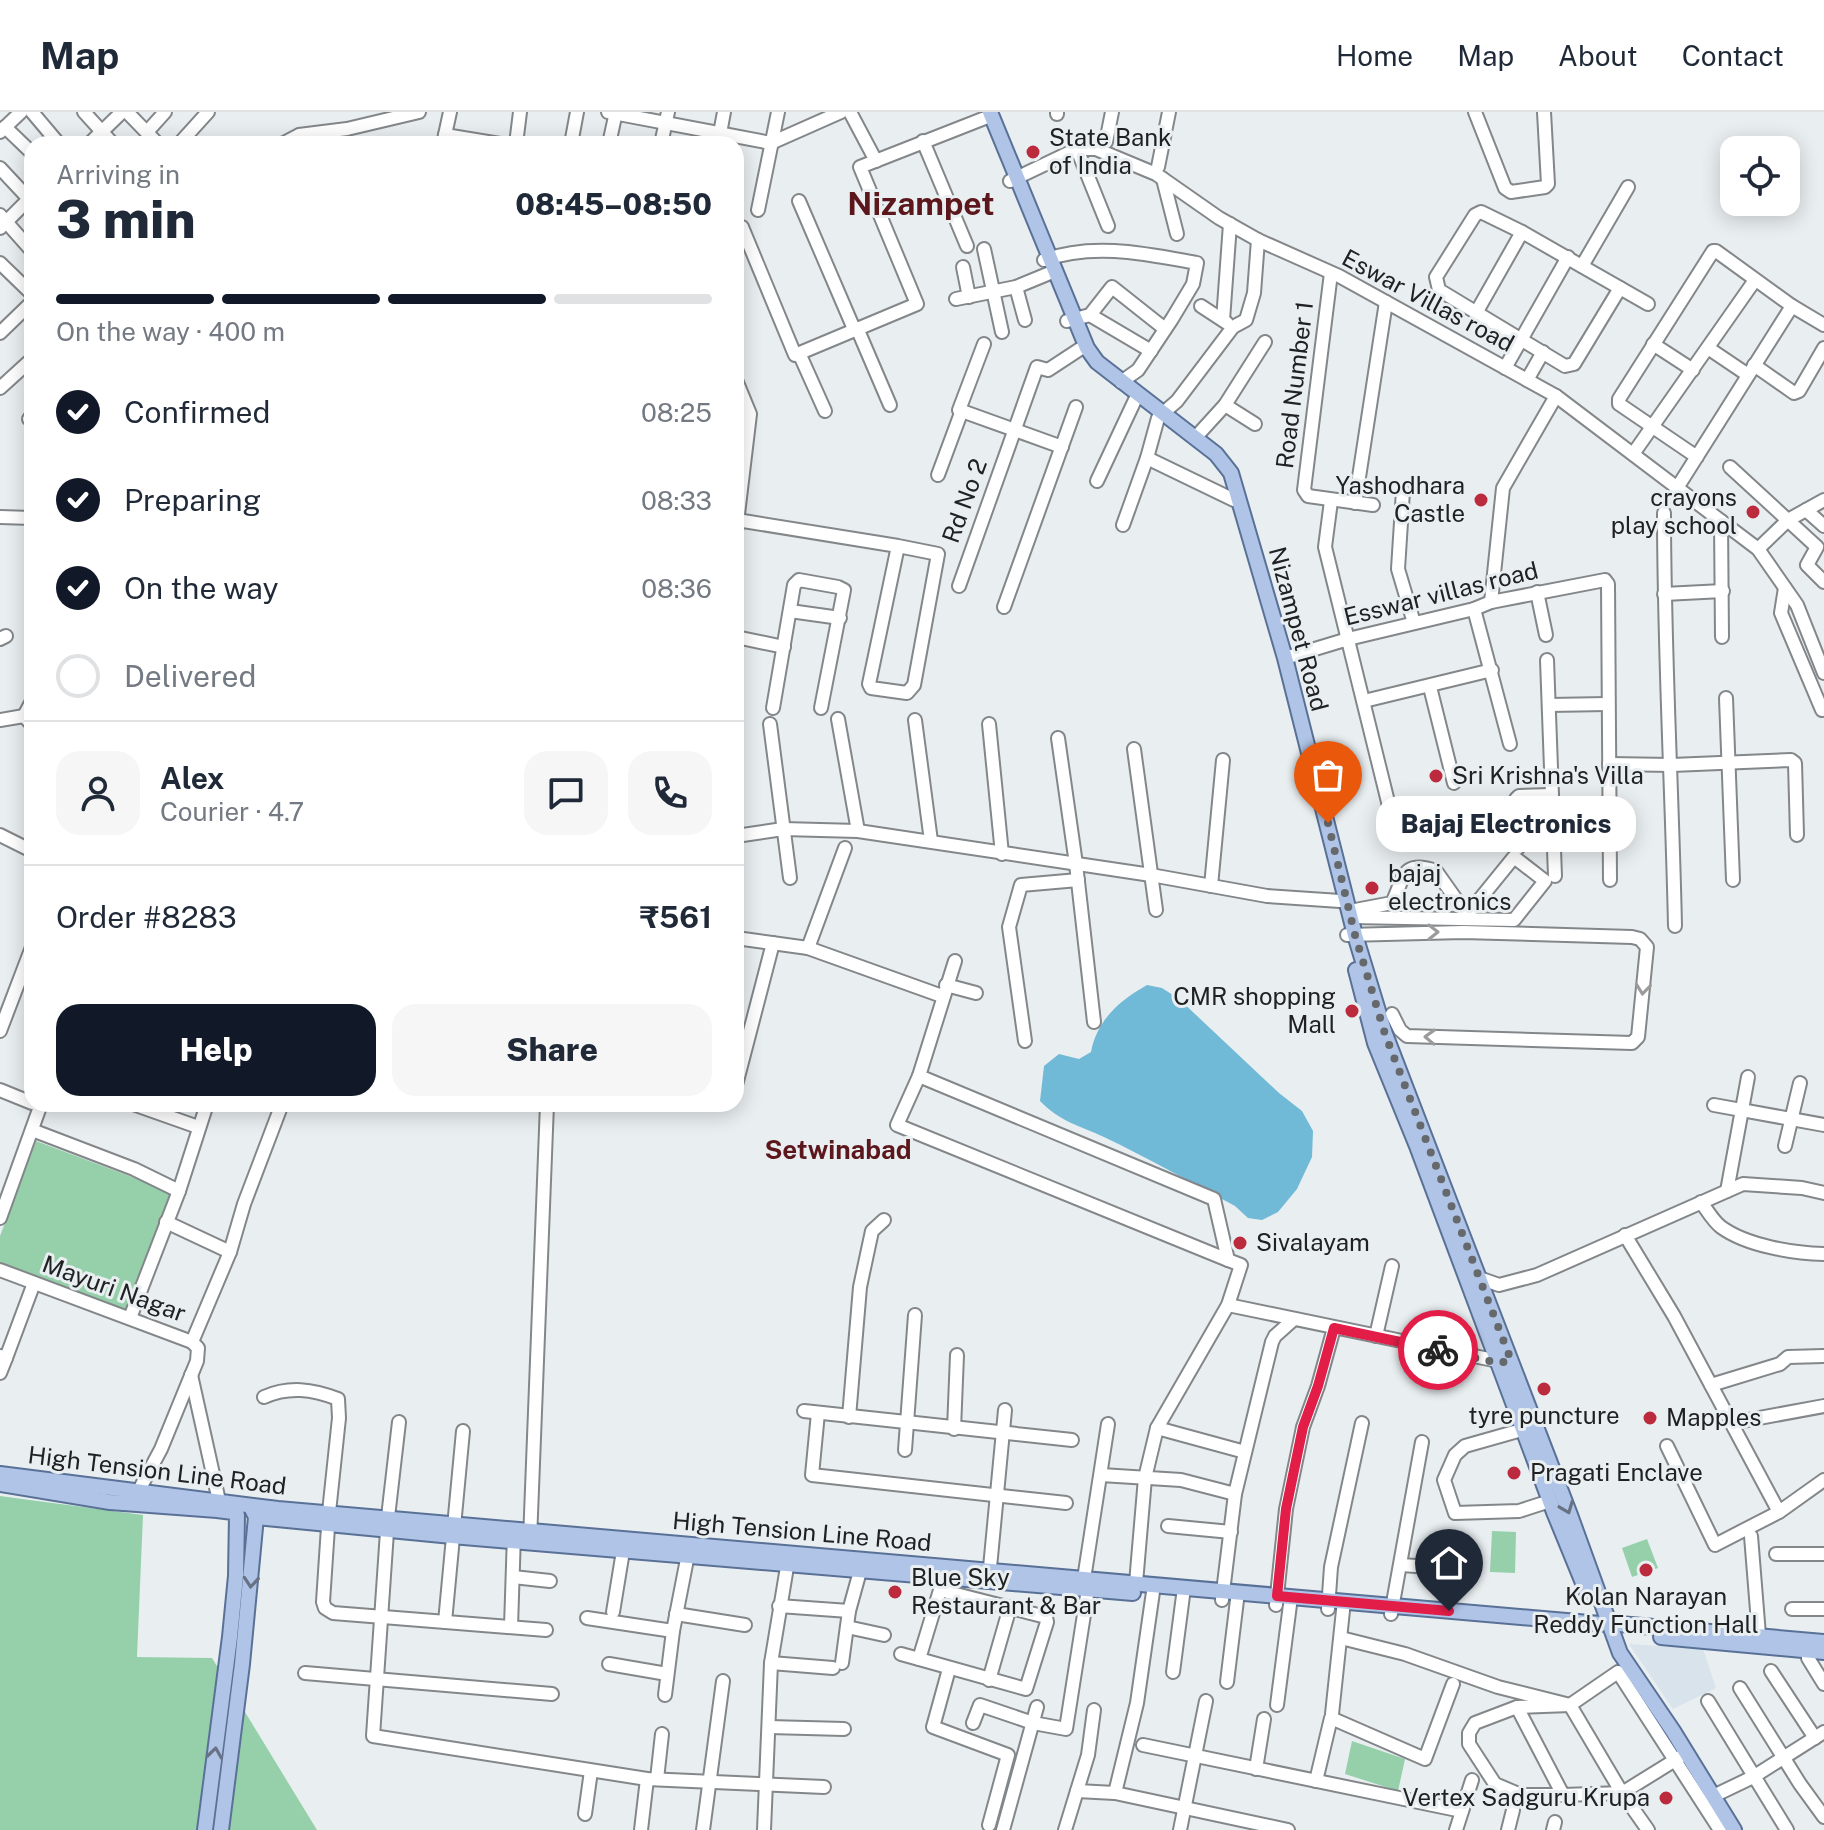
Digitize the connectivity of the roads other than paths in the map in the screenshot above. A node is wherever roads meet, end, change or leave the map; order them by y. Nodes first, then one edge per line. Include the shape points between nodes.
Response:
1 (21, 112) edge
2 (32, 112) edge
3 (84, 112) edge
4 (125, 112) edge
5 (165, 112) edge
6 (208, 112) edge
7 (415, 112) edge
8 (450, 112) edge
9 (520, 112) edge
10 (577, 112) edge
11 (613, 112) edge
12 (724, 112) edge
13 (778, 112) edge
14 (841, 112) edge
15 (850, 112) edge
16 (1112, 112) edge
17 (1169, 112) edge
18 (1475, 112) edge
19 (1544, 112) edge
20 (986, 114) edge
21 (667, 117) edge
22 (347, 129) junction
23 (3, 130) edge
24 (102, 131) junction
25 (147, 132) junction
26 (52, 136) edge
27 (97, 136) edge
28 (106, 136) edge
29 (151, 136) edge
30 (186, 136) edge
31 (297, 136) edge
32 (349, 136) edge
33 (445, 136) edge
34 (517, 136) edge
35 (572, 136) edge
36 (610, 136) edge
37 (714, 136) edge
38 (719, 136) edge
39 (744, 140) edge
40 (923, 141) junction
41 (771, 143) junction
42 (1101, 145) junction
43 (24, 147) edge
44 (1077, 149) junction
45 (876, 161) junction
46 (0, 168) edge
47 (1161, 173) junction
48 (1014, 179) junction
49 (1628, 187) dead end
50 (24, 191) edge
51 (799, 201) dead end
52 (24, 204) edge
53 (758, 210) dead end
54 (2, 221) edge
55 (1230, 224) junction
56 (1108, 226) dead end
57 (744, 232) edge
58 (1522, 232) junction
59 (1177, 234) dead end
60 (1258, 240) junction
61 (24, 243) edge
62 (967, 246) dead end
63 (984, 249) dead end
64 (1568, 257) junction
65 (1049, 264) junction
66 (1582, 266) junction
67 (963, 267) dead end
68 (2, 270) edge
69 (1331, 277) junction
70 (1755, 280) junction
71 (1016, 287) junction
72 (24, 288) edge
73 (1620, 288) junction
74 (995, 292) junction
75 (969, 297) junction
76 (956, 299) dead end
77 (1386, 302) junction
78 (1648, 304) dead end
79 (1201, 306) dead end
80 (1792, 306) junction
81 (24, 310) edge
82 (1476, 313) junction
83 (1090, 315) junction
84 (1025, 320) dead end
85 (1070, 320) junction
86 (1228, 323) junction
87 (1824, 325) edge
88 (856, 328) junction
89 (1165, 329) junction
90 (1002, 332) dead end
91 (0, 333) edge
92 (1523, 339) junction
93 (1265, 342) dead end
94 (984, 344) dead end
95 (1653, 344) junction
96 (1708, 348) junction
97 (1824, 348) edge
98 (1080, 349) junction
99 (1151, 351) junction
100 (1543, 352) junction
101 (799, 353) junction
102 (24, 366) edge
103 (1505, 368) junction
104 (1693, 370) junction
105 (1751, 370) junction
106 (1527, 380) junction
107 (1121, 382) junction
108 (0, 388) edge
109 (1556, 396) junction
110 (744, 399) edge
111 (1135, 400) junction
112 (890, 405) dead end
113 (1225, 405) junction
114 (1076, 407) dead end
115 (825, 411) dead end
116 (961, 413) junction
117 (1160, 416) junction
118 (1255, 424) dead end
119 (1652, 426) junction
120 (1014, 431) junction
121 (1195, 438) junction
122 (744, 439) edge
123 (1062, 447) junction
124 (1633, 454) junction
125 (1697, 457) junction
126 (1147, 458) junction
127 (1730, 467) dead end
128 (1229, 474) junction
129 (938, 475) dead end
130 (1097, 481) dead end
131 (1677, 488) junction
132 (1403, 491) dead end
133 (1234, 500) junction
134 (1824, 500) edge
135 (1331, 501) junction
136 (1355, 503) junction
137 (1373, 505) dead end
138 (1806, 510) junction
139 (1664, 513) dead end
140 (0, 517) edge
141 (24, 518) edge
142 (1788, 520) junction
143 (1721, 521) junction
144 (1123, 525) dead end
145 (1824, 526) edge
146 (744, 527) edge
147 (1820, 542) edge
148 (898, 546) junction
149 (1758, 549) junction
150 (1824, 582) edge
151 (959, 586) dead end
152 (1785, 588) junction
153 (1723, 591) junction
154 (1537, 592) junction
155 (1664, 594) junction
156 (1491, 602) junction
157 (1004, 607) dead end
158 (1474, 609) junction
159 (790, 611) junction
160 (840, 618) junction
161 (1414, 623) junction
162 (1546, 635) dead end
163 (1722, 637) dead end
164 (744, 639) edge
165 (1348, 639) junction
166 (784, 647) junction
167 (1285, 658) junction
168 (1547, 660) dead end
169 (1492, 670) junction
170 (1824, 673) edge
171 (1430, 687) junction
172 (1726, 698) dead end
173 (1364, 701) junction
174 (1607, 704) junction
175 (1549, 705) junction
176 (773, 708) dead end
177 (821, 708) dead end
178 (1822, 710) dead end
179 (838, 719) dead end
180 (0, 720) edge
181 (24, 720) edge
182 (915, 720) dead end
183 (770, 724) dead end
184 (989, 724) dead end
185 (1058, 738) dead end
186 (1510, 744) dead end
187 (1134, 749) dead end
188 (1223, 760) dead end
189 (1730, 762) junction
190 (1609, 764) junction
191 (1672, 765) junction
192 (1454, 783) dead end
193 (1552, 795) junction
194 (1390, 810) dead end
195 (783, 829) junction
196 (858, 831) junction
197 (0, 835) edge
198 (744, 835) edge
199 (1797, 835) dead end
200 (931, 841) junction
201 (24, 847) edge
202 (845, 848) dead end
203 (1518, 848) dead end
204 (1002, 854) junction
205 (1076, 864) junction
206 (1151, 875) junction
207 (1555, 876) dead end
208 (790, 878) dead end
209 (1078, 880) junction
210 (1610, 880) dead end
211 (1733, 880) dead end
212 (1211, 886) junction
213 (1156, 910) dead end
214 (1347, 910) junction
215 (1465, 916) junction
216 (1675, 926) dead end
217 (1351, 935) junction
218 (744, 939) edge
219 (773, 943) junction
220 (808, 948) junction
221 (955, 961) dead end
222 (24, 968) edge
223 (944, 990) junction
224 (976, 993) dead end
225 (1392, 1014) dead end
226 (1094, 1022) dead end
227 (0, 1031) edge
228 (1025, 1041) dead end
229 (744, 1054) edge
230 (919, 1076) junction
231 (1748, 1077) dead end
232 (1800, 1083) dead end
233 (0, 1090) edge
234 (24, 1099) edge
235 (1714, 1105) dead end
236 (1740, 1110) junction
237 (35, 1112) edge
238 (156, 1112) edge
239 (204, 1112) edge
240 (279, 1112) edge
241 (547, 1112) edge
242 (1791, 1119) junction
243 (1824, 1125) edge
244 (198, 1127) junction
245 (32, 1130) junction
246 (1785, 1146) dead end
247 (179, 1191) junction
248 (1727, 1191) junction
249 (1824, 1193) edge
250 (1701, 1202) junction
251 (0, 1218) edge
252 (884, 1220) dead end
253 (166, 1222) junction
254 (1625, 1235) junction
255 (230, 1252) junction
256 (1824, 1254) edge
257 (1228, 1260) junction
258 (1392, 1266) dead end
259 (0, 1270) edge
260 (1479, 1278) junction
261 (34, 1283) junction
262 (1228, 1305) junction
263 (915, 1315) dead end
264 (130, 1318) junction
265 (1294, 1319) junction
266 (1334, 1328) junction
267 (1376, 1336) junction
268 (192, 1342) junction
269 (957, 1355) dead end
270 (1824, 1356) edge
271 (3, 1357) edge
272 (1505, 1362) junction
273 (0, 1373) edge
274 (191, 1375) junction
275 (1711, 1385) junction
276 (264, 1397) dead end
277 (1824, 1406) edge
278 (1005, 1410) dead end
279 (804, 1411) dead end
280 (818, 1413) junction
281 (849, 1417) junction
282 (399, 1422) dead end
283 (907, 1423) junction
284 (1362, 1423) dead end
285 (1732, 1423) junction
286 (1108, 1424) dead end
287 (1157, 1428) junction
288 (954, 1429) junction
289 (1525, 1429) junction
290 (463, 1431) dead end
291 (1002, 1434) junction
292 (1072, 1440) dead end
293 (1422, 1442) dead end
294 (1667, 1446) dead end
295 (905, 1450) dead end
296 (1245, 1452) junction
297 (0, 1474) edge
298 (1101, 1475) junction
299 (1145, 1478) junction
300 (1824, 1480) edge
301 (0, 1484) edge
302 (1235, 1494) junction
303 (997, 1497) junction
304 (137, 1498) junction
305 (219, 1501) junction
306 (1550, 1501) junction
307 (1066, 1503) dead end
308 (253, 1511) junction
309 (1779, 1512) junction
310 (328, 1517) junction
311 (388, 1524) junction
312 (1168, 1526) dead end
313 (453, 1530) junction
314 (1231, 1532) junction
315 (514, 1535) junction
316 (1751, 1536) dead end
317 (530, 1537) junction
318 (624, 1544) junction
319 (689, 1550) junction
320 (1776, 1554) dead end
321 (1824, 1554) edge
322 (788, 1559) junction
323 (861, 1565) junction
324 (1401, 1565) junction
325 (1462, 1569) dead end
326 (513, 1577) junction
327 (995, 1577) junction
328 (550, 1581) dead end
329 (1136, 1583) junction
330 (1086, 1584) junction
331 (1154, 1590) junction
332 (1184, 1592) junction
333 (1230, 1596) junction
334 (1284, 1601) junction
335 (998, 1604) junction
336 (1336, 1605) junction
337 (779, 1606) junction
338 (1792, 1609) dead end
339 (1824, 1609) edge
340 (1392, 1610) junction
341 (849, 1611) junction
342 (613, 1612) dead end
343 (676, 1614) junction
344 (383, 1618) junction
345 (587, 1618) dead end
346 (445, 1622) junction
347 (745, 1625) dead end
348 (511, 1627) junction
349 (847, 1627) junction
350 (1601, 1628) junction
351 (546, 1630) dead end
352 (673, 1631) junction
353 (884, 1635) dead end
354 (1759, 1635) junction
355 (1716, 1637) junction
356 (1341, 1638) junction
357 (1824, 1642) edge
358 (1824, 1652) edge
359 (901, 1654) dead end
360 (1808, 1658) dead end
361 (919, 1659) junction
362 (771, 1663) junction
363 (609, 1664) dead end
364 (949, 1669) junction
365 (1771, 1671) dead end
366 (1173, 1672) dead end
367 (305, 1673) dead end
368 (667, 1674) junction
369 (376, 1677) junction
370 (989, 1680) junction
371 (723, 1681) dead end
372 (1227, 1682) dead end
373 (1453, 1684) dead end
374 (1824, 1684) edge
375 (1740, 1688) dead end
376 (552, 1694) dead end
377 (665, 1695) dead end
378 (1206, 1701) dead end
379 (1708, 1701) dead end
380 (1277, 1705) dead end
381 (1570, 1705) junction
382 (1037, 1707) dead end
383 (1517, 1707) junction
384 (1094, 1710) dead end
385 (1332, 1714) dead end
386 (1264, 1719) dead end
387 (973, 1723) dead end
388 (1033, 1723) junction
389 (769, 1727) junction
390 (844, 1729) dead end
391 (662, 1734) dead end
392 (1819, 1735) edge
393 (1143, 1745) dead end
394 (1195, 1756) junction
395 (1678, 1758) junction
396 (1784, 1758) junction
397 (1256, 1769) junction
398 (591, 1771) junction
399 (1753, 1777) junction
400 (652, 1779) junction
401 (710, 1780) junction
402 (1472, 1780) dead end
403 (1316, 1781) junction
404 (766, 1784) junction
405 (824, 1787) dead end
406 (1077, 1791) junction
407 (1115, 1793) junction
408 (1622, 1793) junction
409 (1563, 1795) junction
410 (1709, 1798) junction
411 (1185, 1808) junction
412 (1513, 1810) dead end
413 (1462, 1811) junction
414 (585, 1814) dead end
415 (1824, 1817) edge
416 (989, 1825) dead end
417 (205, 1830) edge
418 (221, 1830) edge
419 (641, 1830) edge
420 (703, 1830) edge
421 (764, 1830) edge
422 (1003, 1830) edge
423 (1065, 1830) edge
424 (1180, 1830) edge
425 (1288, 1830) edge
426 (1456, 1830) edge
427 (1508, 1830) edge
428 (1648, 1830) edge
429 (1722, 1830) edge
430 (1734, 1830) edge
431 (1787, 1830) edge

1 - 23 street
2 - 26 street
3 - 24 street
4 - 24 street
4 - 25 street
5 - 25 street
6 - 30 street
7 - 22 street
8 - 33 street
9 - 34 street
10 - 35 street
11 - 21 street
11 - 36 street
12 - 38 street
13 - 41 street
14 - 41 street
15 - 45 street
16 - 42 street
17 - 47 street
18 - 19 street via 1511,192 1548,184
20 - 40 street
20 - 48 main road, Nizampet Road
21 - 37 street
22 - 31 street
22 - 32 street
23 - 43 street
24 - 27 street
24 - 28 street
25 - 29 street
39 - 41 street
40 - 45 street
40 - 62 street
41 - 53 street
42 - 44 street
42 - 47 street, Eswar Villas road
44 - 48 street
44 - 56 street
45 - 88 street via 860,167 917,304
46 - 50 street
47 - 55 street, Eswar Villas road
47 - 59 street
48 - 65 main road, Nizampet Road
49 - 66 street
51 - 88 street
52 - 54 street
54 - 61 street
55 - 60 street, Eswar Villas road
55 - 86 street
57 - 101 street via 795,355
58 - 64 street
58 - 82 street
58 - 82 street via 1485,213 1475,215 1436,277 1439,290
60 - 69 street, Eswar Villas road
60 - 86 street via 1251,312 1246,320
63 - 74 street
64 - 66 street
64 - 92 street
65 - 71 street
65 - 85 main road, Nizampet Road
65 - 89 street via 1123,250 1197,263 1193,284
66 - 73 street
67 - 75 street
68 - 72 street
69 - 77 street, Eswar Villas road
69 - 135 street, Road Number 1 via 1305,495
70 - 80 street
70 - 95 street via 1713,251
70 - 96 street
71 - 74 street
71 - 84 street
73 - 78 street
73 - 100 street via 1574,364 1565,366
74 - 75 street
74 - 90 street
75 - 76 street
77 - 103 street, Eswar Villas road
77 - 136 street
79 - 86 street
80 - 87 street
80 - 105 street
81 - 91 street
82 - 92 street
83 - 85 street
83 - 89 street via 1112,287
83 - 99 street
85 - 98 main road, Nizampet Road
85 - 107 main road, Nizampet Road via 1097,362
86 - 117 street via 1177,401
88 - 101 street
88 - 112 street
89 - 99 street
92 - 100 street
92 - 103 street
93 - 113 street
94 - 116 street
95 - 104 street
95 - 119 street via 1619,399
96 - 104 street
96 - 105 street
97 - 105 street via 1794,393
98 - 111 main road, Nizampet Road via 1098,372
98 - 120 street, Rd No 2 via 1048,370 1037,367
99 - 107 street
100 - 106 street
101 - 115 street
102 - 108 street
103 - 106 street, Eswar Villas road
104 - 119 street
105 - 125 street
106 - 109 street, Eswar Villas road
107 - 117 main road, Nizampet Road
109 - 124 street, Eswar Villas road
109 - 156 street via 1503,488
110 - 122 street via 750,414
111 - 117 main road, Nizampet Road
111 - 130 street
113 - 118 street
113 - 121 street
114 - 123 street
116 - 120 street
116 - 129 street
117 - 121 main road, Nizampet Road
117 - 126 street
117 - 128 main road, Nizampet Road
119 - 124 street
119 - 125 street
120 - 123 street
120 - 151 street, Rd No 2
121 - 128 main road, Nizampet Road via 1216,454
123 - 157 street
124 - 131 street, Eswar Villas road
125 - 131 street
126 - 133 street
126 - 144 street
127 - 142 street
128 - 133 main road, Nizampet Road
128 - 167 main road, Nizampet Road
131 - 143 street, Eswar Villas road
132 - 161 street via 1398,569
133 - 214 main road, Nizampet Road
134 - 138 street
135 - 136 street
135 - 165 street via 1325,547
136 - 137 street
138 - 142 street
138 - 145 street
139 - 155 street
140 - 141 street
142 - 147 street
142 - 149 street
143 - 149 street, Eswar Villas road
143 - 153 street
146 - 148 street
147 - 150 street via 1807,565
148 - 148 street via 938,554 914,685 907,693 869,684
149 - 152 street, Eswar Villas road
152 - 170 street, Eswar Villas road
152 - 178 street via 1781,613
153 - 155 street
153 - 163 street
154 - 156 street, Esswar villas road
154 - 162 street
154 - 174 street, Esswar villas road via 1605,580 1608,584
155 - 191 street
156 - 158 street, Esswar villas road
158 - 161 street, Esswar villas road
158 - 169 street
159 - 160 street
159 - 160 street via 799,580 843,589
159 - 166 street
160 - 177 street
161 - 165 street, Esswar villas road
164 - 166 street
165 - 167 street, Esswar villas road
165 - 173 street
166 - 176 street
167 - 214 main road, Nizampet Road
168 - 175 street
169 - 171 street
169 - 186 street
171 - 173 street
171 - 192 street
172 - 189 street
173 - 194 street
174 - 175 street
174 - 190 street
175 - 193 street
179 - 196 street
180 - 181 street
182 - 200 street
183 - 195 street
184 - 204 street
185 - 205 street
187 - 206 street
188 - 212 street
189 - 191 street
189 - 199 street via 1795,763
189 - 211 street
190 - 191 street
190 - 210 street
191 - 216 street
193 - 203 street via 1516,799
193 - 207 street
195 - 196 street
195 - 198 street
195 - 208 street
196 - 200 street
197 - 201 street
200 - 204 street
202 - 220 street
204 - 205 street
205 - 206 street
205 - 209 street
206 - 212 street
206 - 213 street
209 - 226 street
209 - 228 street via 1021,885 1009,927
212 - 214 street
214 - 215 street
214 - 215 street via 1392,903 1410,869 1436,871
214 - 217 main road, Nizampet Road
215 - 215 street via 1514,857 1545,879 1517,920
217 -> 225 street via 1632,937 1647,947 1638,1037 1632,1043 1407,1036
217 - 260 main road, Nizampet Road
217 - 272 main road, Nizampet Road via 1375,1043
218 - 219 street
219 - 220 street
219 - 229 street
220 - 223 street
221 - 223 street
222 - 227 street
223 - 224 street
223 - 230 street
230 - 257 street via 1214,1199
230 - 257 street via 897,1125
231 - 236 street
232 - 242 street
233 - 234 street
235 - 236 street
236 - 242 street
236 - 248 street
237 - 245 street
238 - 244 street
239 - 244 street
240 - 255 street
241 - 317 street
242 - 243 street
242 - 246 street
244 - 247 street
245 - 247 street
245 - 251 street
247 - 253 street
248 - 249 street via 1743,1184
248 - 250 street
250 - 254 street
250 - 256 street via 1720,1226 1750,1240 1795,1253
252 - 281 street via 872,1231 860,1287
253 - 255 street
253 - 264 street
254 - 260 street via 1537,1275 1499,1285
254 - 275 street
255 - 268 street
257 - 262 street via 1241,1265
258 - 267 street
259 - 261 street, Mayuri Nagar
260 - 272 main road, Nizampet Road
261 - 264 street, Mayuri Nagar
261 - 271 street
262 - 265 street
262 - 287 street
263 - 283 street
264 - 268 street, Mayuri Nagar
265 - 266 street
265 - 296 street via 1272,1342
266 - 267 street
266 - 334 street via 1303,1427 1286,1509
267 - 272 street
268 - 274 street, Mayuri Nagar via 199,1355
269 - 288 street
270 - 275 street via 1788,1357
271 - 273 street
272 - 289 main road, Nizampet Road
272 -> 350 main road, Nizampet Road via 1570,1515
274 - 304 street, Mayuri Nagar
274 - 305 street
275 - 285 street
276 - 310 street via 295,1388 338,1399
277 - 285 street
278 - 291 street
279 - 280 street
280 - 281 street
280 - 303 street via 812,1475
281 - 283 street
282 - 311 street
283 - 288 street
283 - 295 street
284 - 336 street via 1331,1567
285 - 309 street
286 - 298 street
287 - 296 street
287 - 299 street
288 - 291 street
289 - 306 main road, Nizampet Road
289 - 306 street via 1465,1446 1455,1455 1444,1480 1455,1513 1519,1511
290 - 313 street
291 - 292 street
291 - 303 street
293 - 324 street
294 - 309 street via 1715,1545
296 - 302 street
297 - 304 main road, High Tension Line Road
298 - 299 street
298 - 330 street
299 - 302 street via 1181,1480
299 - 329 street
300 - 309 street
301 - 304 main road, High Tension Line Road
302 - 314 street
303 - 307 street
303 - 327 street
304 - 305 main road, High Tension Line Road
417 -> 304 main road via 230,1637 238,1520 233,1512
305 - 308 main road, High Tension Line Road
306 - 350 main road, Nizampet Road
308 - 310 main road, High Tension Line Road
308 -> 418 main road via 242,1664
310 - 311 main road, High Tension Line Road
310 - 344 street via 324,1605 333,1613
311 - 313 main road, High Tension Line Road
311 - 344 street
312 - 314 street
313 - 315 main road, High Tension Line Road
313 - 346 street
314 - 333 street
315 - 317 main road, High Tension Line Road
315 - 326 street
316 - 354 street
317 - 318 main road, High Tension Line Road
318 - 319 main road, High Tension Line Road
318 - 342 street
319 - 322 main road, High Tension Line Road
319 - 343 street
320 - 321 street
322 - 323 main road, High Tension Line Road
322 - 337 street
323 - 327 main road, High Tension Line Road
323 - 341 street
324 - 325 street
324 - 340 street
326 - 328 street
326 - 348 street
327 - 330 main road, High Tension Line Road
327 - 335 street
329 - 330 main road, High Tension Line Road
329 - 331 main road, High Tension Line Road
330 - 331 main road
330 - 388 street via 1066,1729
331 - 332 main road, High Tension Line Road
331 - 407 street via 1137,1703
332 - 333 main road, High Tension Line Road
332 - 366 street
333 - 334 main road, High Tension Line Road
333 - 372 street
334 - 336 main road, High Tension Line Road
334 - 380 street
335 - 361 street via 940,1590
335 - 370 street
335 - 370 street via 1044,1616 1047,1622 1027,1688
336 - 340 main road, High Tension Line Road
336 - 356 street
337 - 341 street
337 - 362 street
338 - 339 street
340 - 350 main road, High Tension Line Road
341 - 349 street
343 - 347 street
343 - 352 street
344 - 346 street
344 - 369 street
345 - 352 street
346 - 348 street
348 - 351 street
349 - 353 street
349 - 362 street via 838,1665
350 - 355 main road, High Tension Line Road
350 - 395 main road, Nizampet Road
350 - 410 main road, Nizampet Road via 1673,1731
352 - 368 street
354 - 355 main road, High Tension Line Road
354 - 357 main road, High Tension Line Road
355 - 358 main road, High Tension Line Road
356 - 381 street
356 - 385 street
359 - 361 street
360 - 374 street
361 - 364 street
362 - 389 street
363 - 368 street
364 - 370 street
364 - 416 street via 933,1727 1008,1755
365 - 392 street
367 - 369 street
368 - 377 street
369 - 376 street
369 - 398 street via 373,1736
371 - 401 street
373 - 403 street via 1425,1759 1331,1718
375 - 396 street
378 - 394 street
379 - 399 street
381 - 383 street
381 - 395 street via 1618,1672
381 - 408 street
382 - 388 street
383 - 409 street
383 - 409 street via 1475,1723 1469,1744 1495,1784 1521,1795
384 - 406 street
386 - 397 street
387 - 388 street via 982,1699
388 - 422 street
389 - 390 street
389 - 404 street
391 - 400 street
392 - 396 street
393 - 394 street
394 - 397 street
394 - 411 street
395 - 408 street
395 - 410 main road, Nizampet Road
395 - 429 street
396 - 399 street
396 - 415 street
397 - 403 street
398 - 400 street
398 - 414 street
399 - 410 street
399 - 431 street
400 - 401 street
400 - 419 street
401 - 404 street
401 - 420 street
402 - 413 street
403 - 413 street
404 - 405 street
404 - 421 street
406 - 407 street
406 - 423 street
407 - 411 street
408 - 409 street
408 - 428 street
410 - 429 main road, Nizampet Road
410 - 430 main road, Nizampet Road
411 - 424 street
411 - 425 street
412 - 427 street
413 - 426 street

